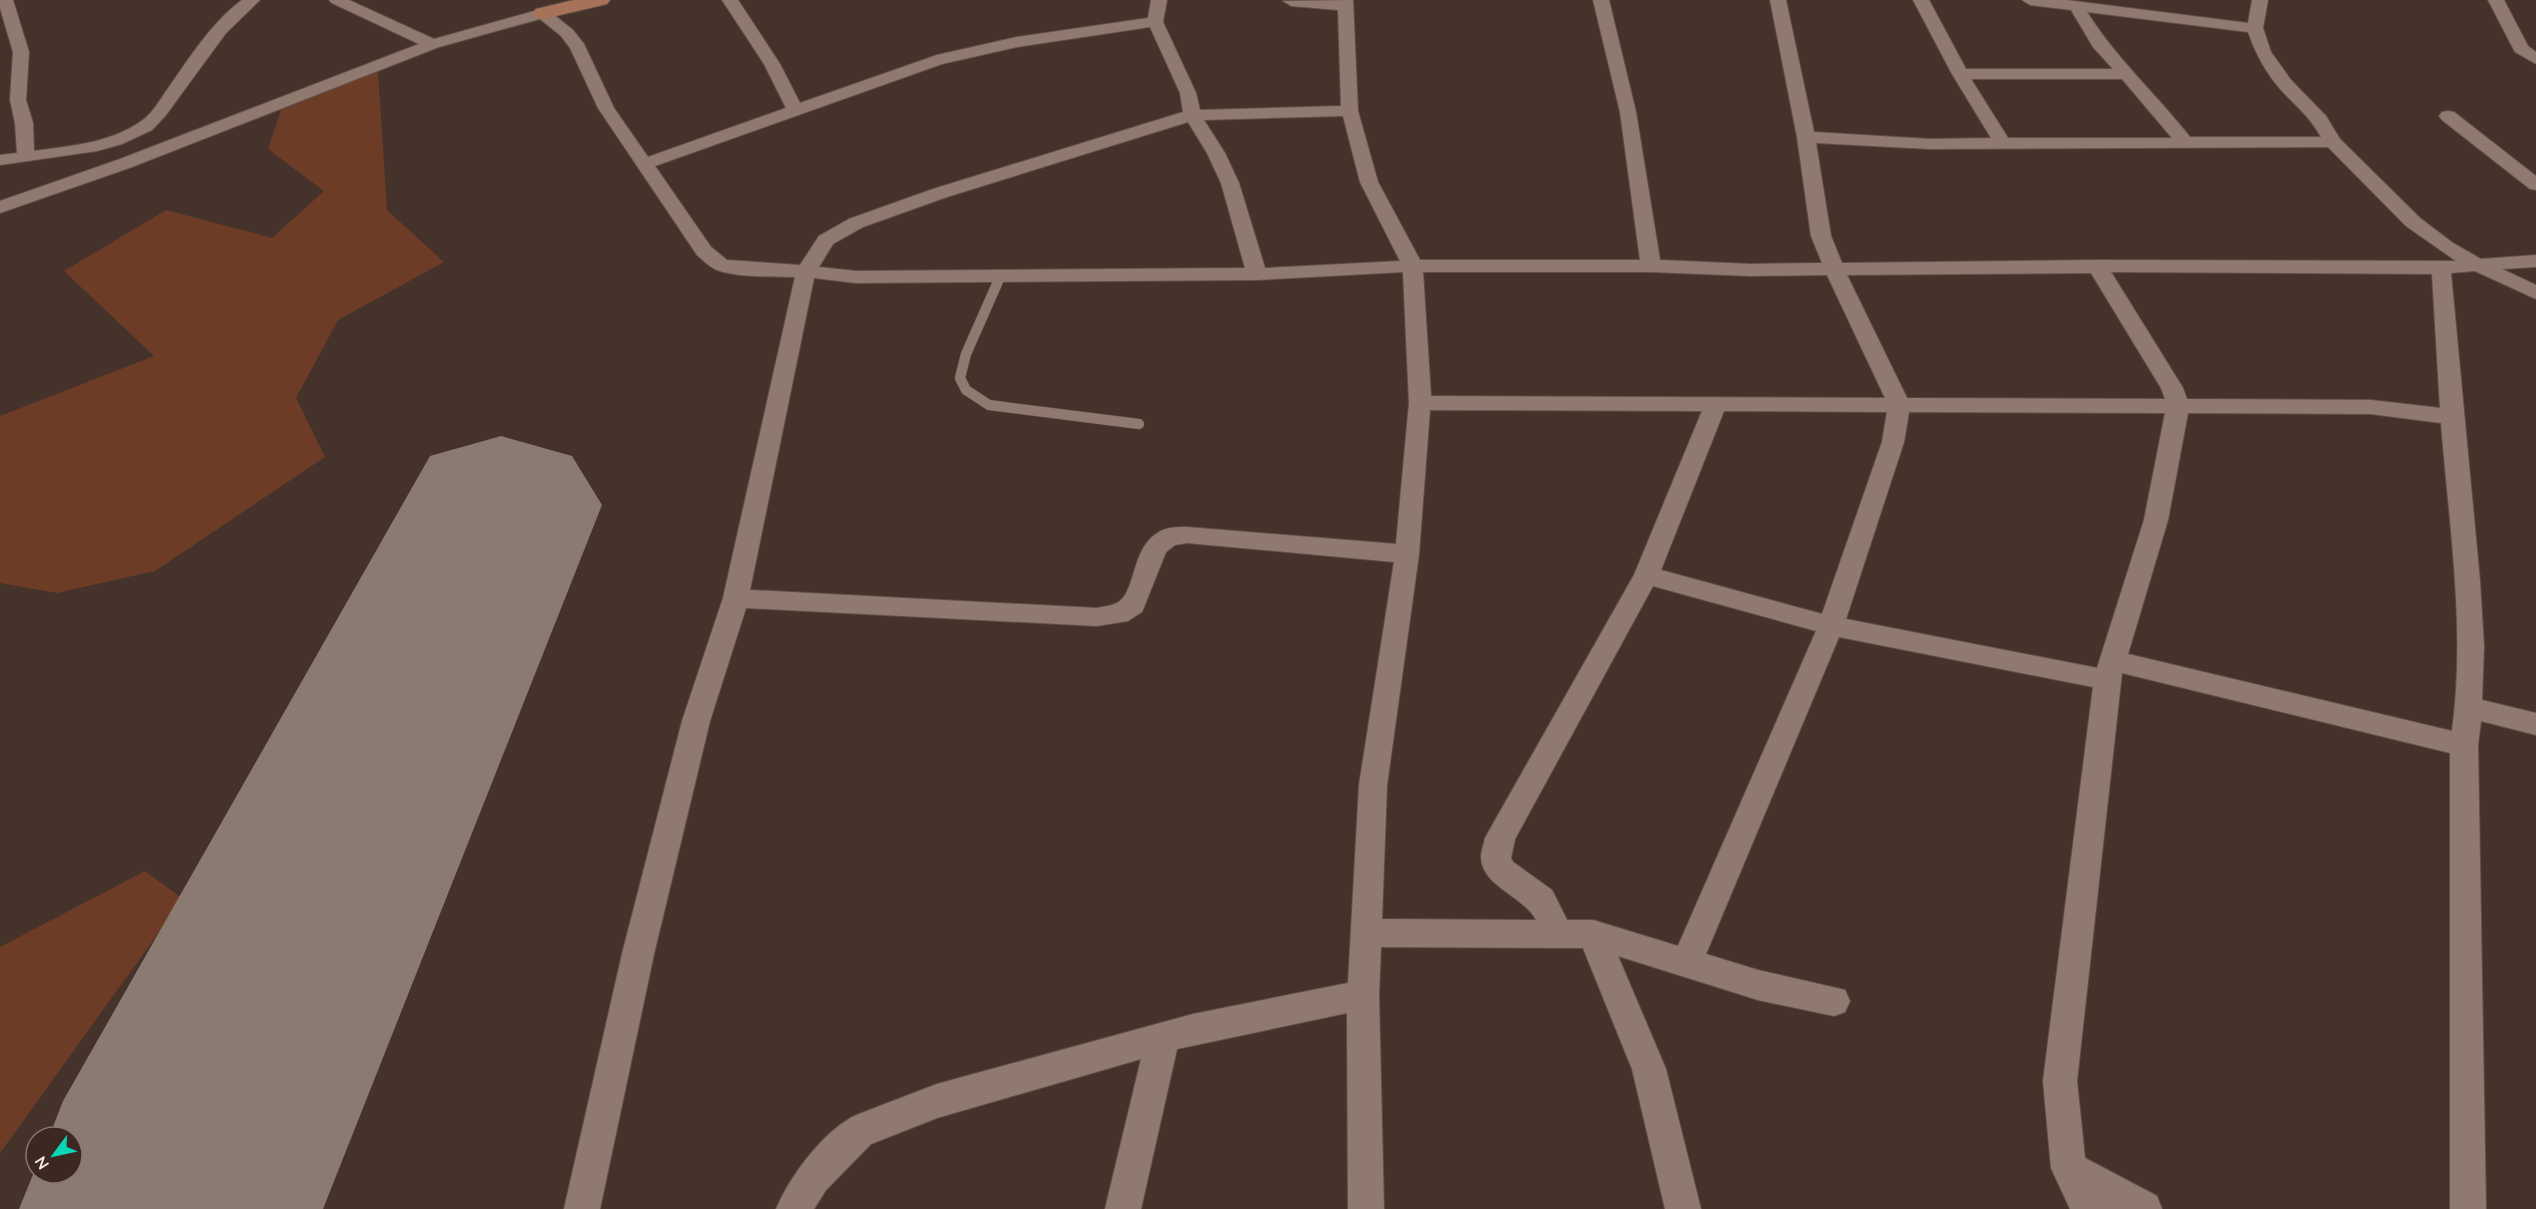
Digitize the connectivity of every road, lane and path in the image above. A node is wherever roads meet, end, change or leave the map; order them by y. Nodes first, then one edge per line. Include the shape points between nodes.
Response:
1 (252, 0) edge
2 (339, 0) edge
3 (600, 0) edge
4 (730, 0) edge
5 (1159, 0) edge
6 (1601, 0) edge
7 (1778, 0) edge
8 (1921, 0) edge
9 (2030, 0) edge
10 (2260, 0) edge
11 (2496, 0) edge
12 (1291, 1) edge
13 (1345, 3) edge
14 (4, 6) edge
15 (2076, 6) junction
16 (543, 14) junction
17 (1155, 22) junction
18 (2255, 28) junction
19 (433, 44) junction
20 (2536, 59) edge
21 (1960, 74) junction
22 (2124, 74) junction
23 (1350, 111) junction
24 (796, 112) junction
25 (1192, 115) junction
26 (2448, 116) dead end
27 (1806, 137) junction
28 (2184, 142) junction
29 (2333, 142) junction
30 (2003, 144) junction
31 (26, 156) junction
32 (0, 159) edge
33 (645, 164) junction
34 (2536, 185) edge
35 (0, 207) edge
36 (2536, 261) edge
37 (2477, 265) junction
38 (1413, 266) junction
39 (1651, 266) junction
40 (2097, 266) junction
41 (2441, 268) junction
42 (1834, 269) junction
43 (806, 271) junction
44 (1257, 274) junction
45 (1000, 277) junction
46 (2536, 293) edge
47 (1420, 403) junction
48 (1716, 404) junction
49 (1899, 405) junction
50 (2178, 405) junction
51 (2452, 417) junction
52 (1139, 424) dead end
53 (1407, 554) junction
54 (1646, 575) junction
55 (736, 598) junction
56 (1831, 626) junction
57 (2110, 670) junction
58 (2470, 708) junction
59 (2536, 724) edge
60 (2464, 745) junction
61 (1367, 933) junction
62 (1557, 934) junction
63 (1593, 934) junction
64 (1687, 962) junction
65 (1362, 995) junction
66 (1834, 1001) dead end
67 (1163, 1038) junction
68 (2069, 1168) junction
69 (582, 1209) edge
70 (794, 1209) edge
71 (1123, 1209) edge
72 (1366, 1209) edge
73 (1683, 1209) edge
74 (2088, 1209) edge
75 (2144, 1209) edge
76 (2468, 1209) edge

1 - 31 street via 235,15 145,127 91,146
2 - 19 street
3 - 16 main road
4 - 24 street via 772,64
5 - 17 street
6 - 39 street via 1628,112
7 - 27 street
8 - 21 street
9 - 15 street
10 - 18 street
11 - 20 street via 2522,49
12 - 13 street
13 - 23 street
14 - 31 street via 21,52 18,100
15 - 18 street
15 - 22 street via 2099,44
16 - 19 street
16 - 33 street via 578,47 606,108
17 - 24 street via 963,53
17 - 25 street via 1188,93
18 - 29 street via 2263,52 2285,84 2320,120
19 - 35 street via 126,163
21 - 22 street
21 - 30 street
22 - 28 street
23 - 25 street
23 - 38 street via 1369,182
24 - 33 street
25 - 43 street via 855,223 826,240
25 - 44 street via 1230,183
26 - 34 street
27 - 30 street via 1887,143
27 - 42 street via 1821,236
28 - 29 street
28 - 30 street
29 - 37 street via 2413,222
31 - 32 street
33 - 43 street via 704,251 722,265
36 - 37 street
37 - 41 street
37 - 46 street
38 - 39 street
38 - 44 street
38 - 47 street
39 - 42 street
40 - 41 street
40 - 42 street
40 - 50 street via 2172,388
41 - 51 street
42 - 49 street
43 - 45 street via 856,277
43 - 55 street
44 - 45 street
45 - 52 lane via 966,354 960,378 966,390 990,405
47 - 48 street
47 - 53 street
48 - 49 street
48 - 54 street
49 - 50 street
49 - 56 street via 1893,441
50 - 51 street via 2371,407
50 - 57 street via 2156,520
51 - 58 street via 2471,619
53 - 55 street via 1168,537 1155,548 1133,604 1119,614 1097,617
53 - 61 street via 1373,785
54 - 56 street
54 - 62 street via 1500,838 1496,858 1502,871 1541,898
55 - 69 street via 696,721 638,954
56 - 57 street
56 - 64 street
57 - 60 street
57 - 68 street via 2060,1081
58 - 59 street
58 - 60 street
60 - 76 street
61 - 62 street
61 - 65 street
62 - 63 street
63 - 64 street
63 - 73 street via 1649,1069
64 - 66 street via 1758,985
65 - 67 street
65 - 72 street
67 - 70 street via 937,1101 859,1131 813,1177
67 - 71 street
68 - 74 street
68 - 75 street

